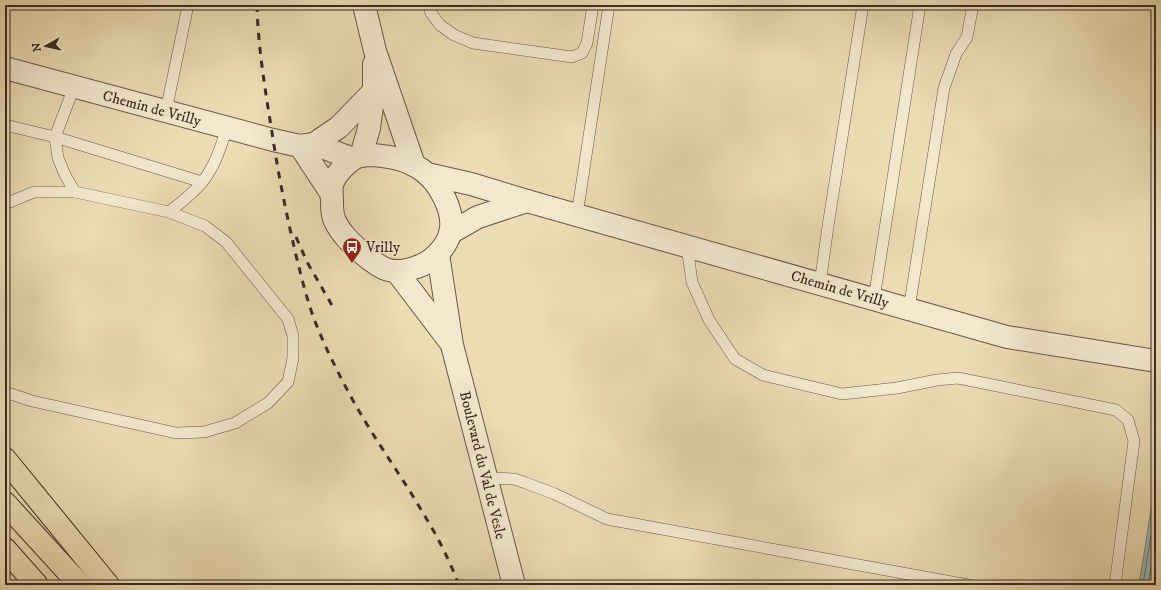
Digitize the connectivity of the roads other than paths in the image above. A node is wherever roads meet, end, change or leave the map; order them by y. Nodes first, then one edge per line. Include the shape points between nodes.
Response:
1 (188, 5) edge
2 (364, 5) edge
3 (429, 5) edge
4 (593, 5) edge
5 (609, 5) edge
6 (864, 5) edge
7 (920, 5) edge
8 (973, 5) edge
9 (375, 51) junction
10 (5, 68) edge
11 (74, 87) junction
12 (374, 91) junction
13 (166, 111) junction
14 (5, 125) edge
15 (227, 128) junction
16 (55, 137) junction
17 (307, 145) junction
18 (357, 157) junction
19 (421, 170) junction
20 (202, 182) junction
21 (75, 192) junction
22 (331, 193) junction
23 (527, 201) junction
24 (5, 204) edge
25 (169, 212) junction
26 (577, 215) junction
27 (450, 233) junction
28 (687, 246) junction
29 (438, 254) junction
30 (397, 272) junction
31 (820, 284) junction
32 (874, 299) junction
33 (909, 309) junction
34 (452, 345) junction
35 (1156, 361) edge
36 (5, 392) edge
37 (5, 460) edge
38 (486, 478) junction
39 (5, 503) edge
40 (5, 549) edge
41 (5, 553) edge
42 (26, 585) edge
43 (37, 585) edge
44 (80, 585) edge
45 (108, 585) edge
46 (514, 585) edge
47 (968, 585) edge
48 (1115, 585) edge

1 - 13 lane
2 - 9 street
3 - 4 lane via 431,13 440,25 454,35 473,42 572,57 582,52 587,43
5 - 26 lane
6 - 31 lane
7 - 32 lane
8 - 33 lane via 967,37 956,54 944,88
9 - 12 street
9 - 19 street
10 - 11 street, Chemin de Vrilly
11 - 13 street, Chemin de Vrilly
11 - 16 lane
12 - 17 street via 339,127
12 - 18 street via 369,128
13 - 15 street, Chemin de Vrilly
14 - 16 lane
15 - 17 street, Chemin de Vrilly via 273,140
15 - 20 lane via 218,154
16 - 20 lane
16 - 21 lane via 58,158
17 - 18 street, Chemin de Vrilly
17 - 22 street
18 - 19 street via 373,155 399,158
18 - 22 street via 338,175
19 - 23 street, Chemin de Vrilly
19 - 27 street via 444,197 450,213
20 - 25 lane
21 - 24 lane via 34,192
21 - 25 lane
22 - 30 street via 334,220 350,243 378,266
23 - 26 street, Chemin de Vrilly
23 - 27 street via 478,217
25 - 36 lane via 205,226 226,242 288,319 293,358 288,382 268,403 235,423 204,432 176,433 32,401
26 - 28 street, Chemin de Vrilly
27 - 29 street
28 - 31 street, Chemin de Vrilly
28 - 48 lane via 692,282 708,320 735,359 763,375 842,394 958,378 1116,410 1128,420 1134,441
29 - 30 street via 426,264
29 - 34 street, Boulevard du Val de Vesle
30 - 34 street, Boulevard du Val de Vesle
31 - 32 street, Chemin de Vrilly
32 - 33 street, Chemin de Vrilly
33 - 35 street, Chemin de Vrilly via 1007,336
34 - 38 street, Boulevard du Val de Vesle
37 - 45 highway
38 - 46 street, Boulevard du Val de Vesle
38 - 47 lane via 514,479 526,483 607,519
39 - 44 highway
40 - 43 highway
41 - 42 highway

